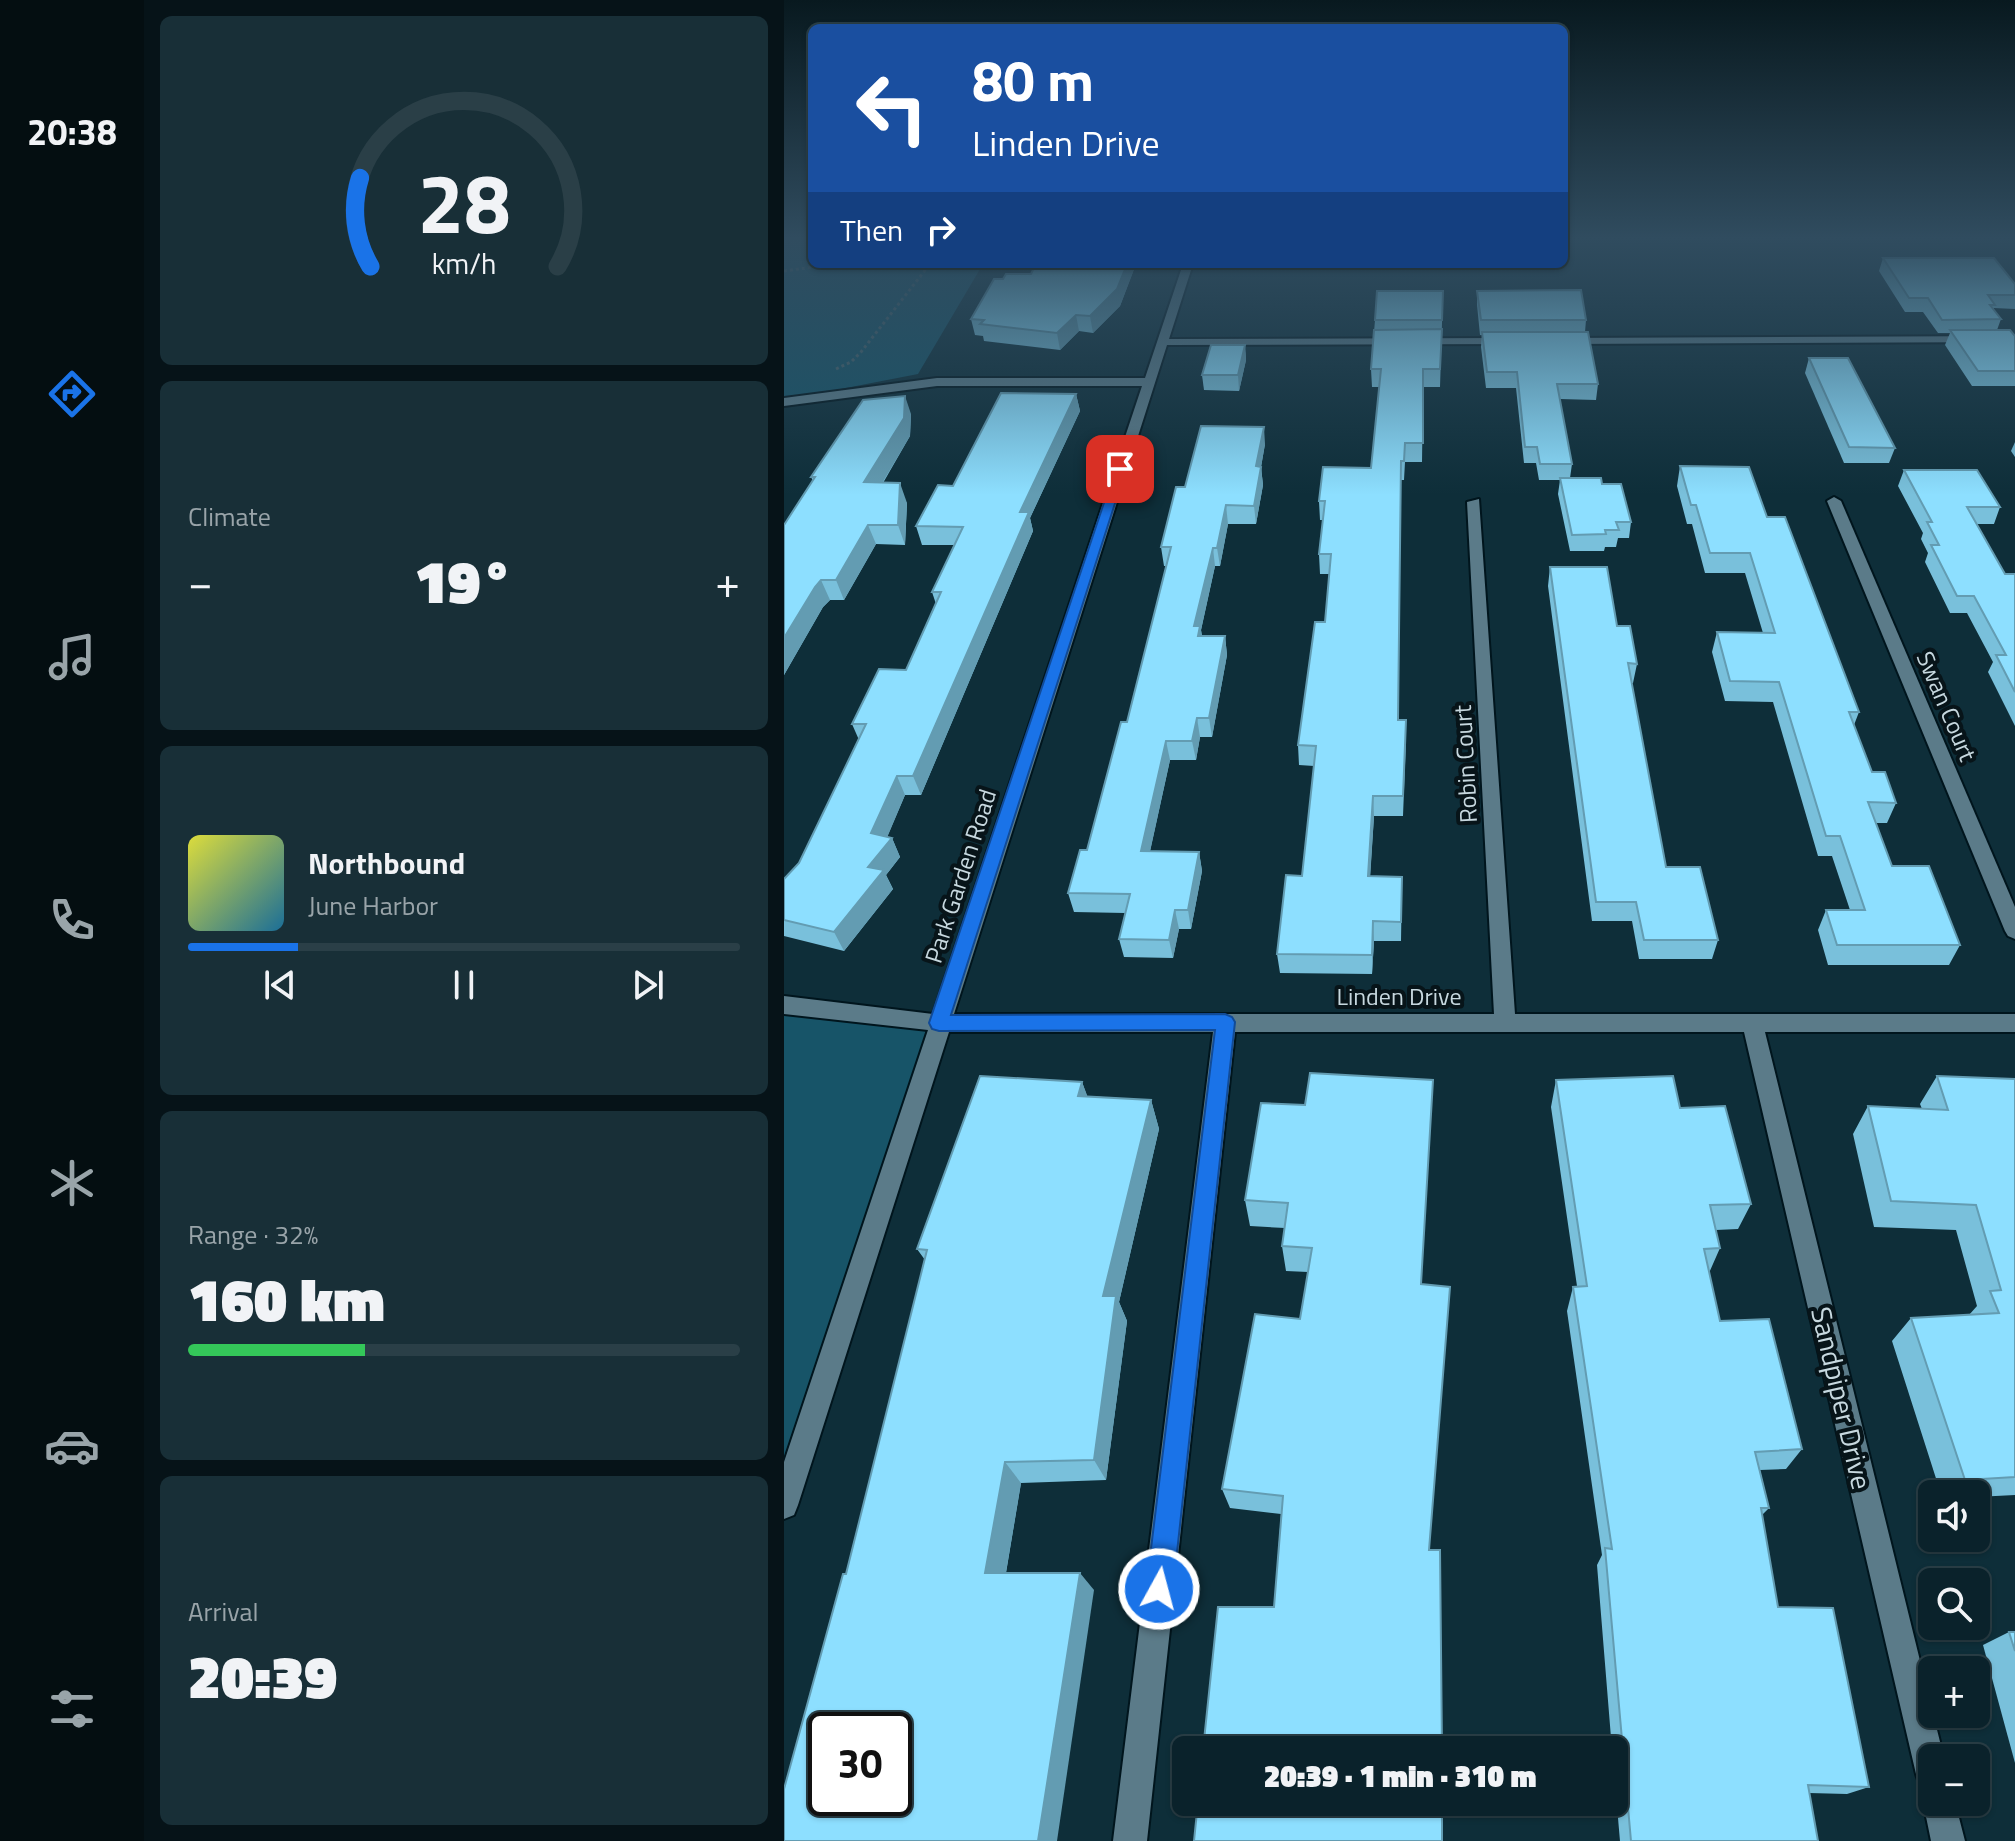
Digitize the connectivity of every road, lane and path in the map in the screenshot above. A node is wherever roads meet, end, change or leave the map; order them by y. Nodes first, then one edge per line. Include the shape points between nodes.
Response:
1 (883, 323) edge
2 (1169, 323) edge
3 (2015, 339) edge
4 (1526, 341) edge
5 (1557, 341) edge
6 (1163, 342) junction
7 (826, 372) dead end
8 (1149, 382) junction
9 (784, 402) edge
10 (1834, 501) dead end
11 (1474, 502) dead end
12 (2015, 931) edge
13 (784, 1005) edge
14 (1225, 1022) junction
15 (1505, 1022) junction
16 (1752, 1022) junction
17 (939, 1023) junction
18 (2015, 1023) edge
19 (784, 1505) edge
20 (1925, 1744) edge
21 (1942, 1816) edge
22 (1130, 1841) edge
23 (1948, 1841) edge

1 - 7 path via 861,355
2 - 6 street, Park Garden Road
3 - 5 street
4 - 6 street
6 - 8 street, Park Garden Road
8 - 9 street via 937,382
8 - 17 street, Park Garden Road
10 - 12 street, Swan Court
11 - 15 street, Robin Court
13 - 17 street, Linden Drive
14 - 15 street, Linden Drive
14 - 17 street, Linden Drive
14 - 22 street
15 - 16 street, Linden Drive
16 - 18 street, Linden Drive
16 - 20 street, Sandpiper Drive
17 - 19 street, Park Garden Road
21 - 23 street

